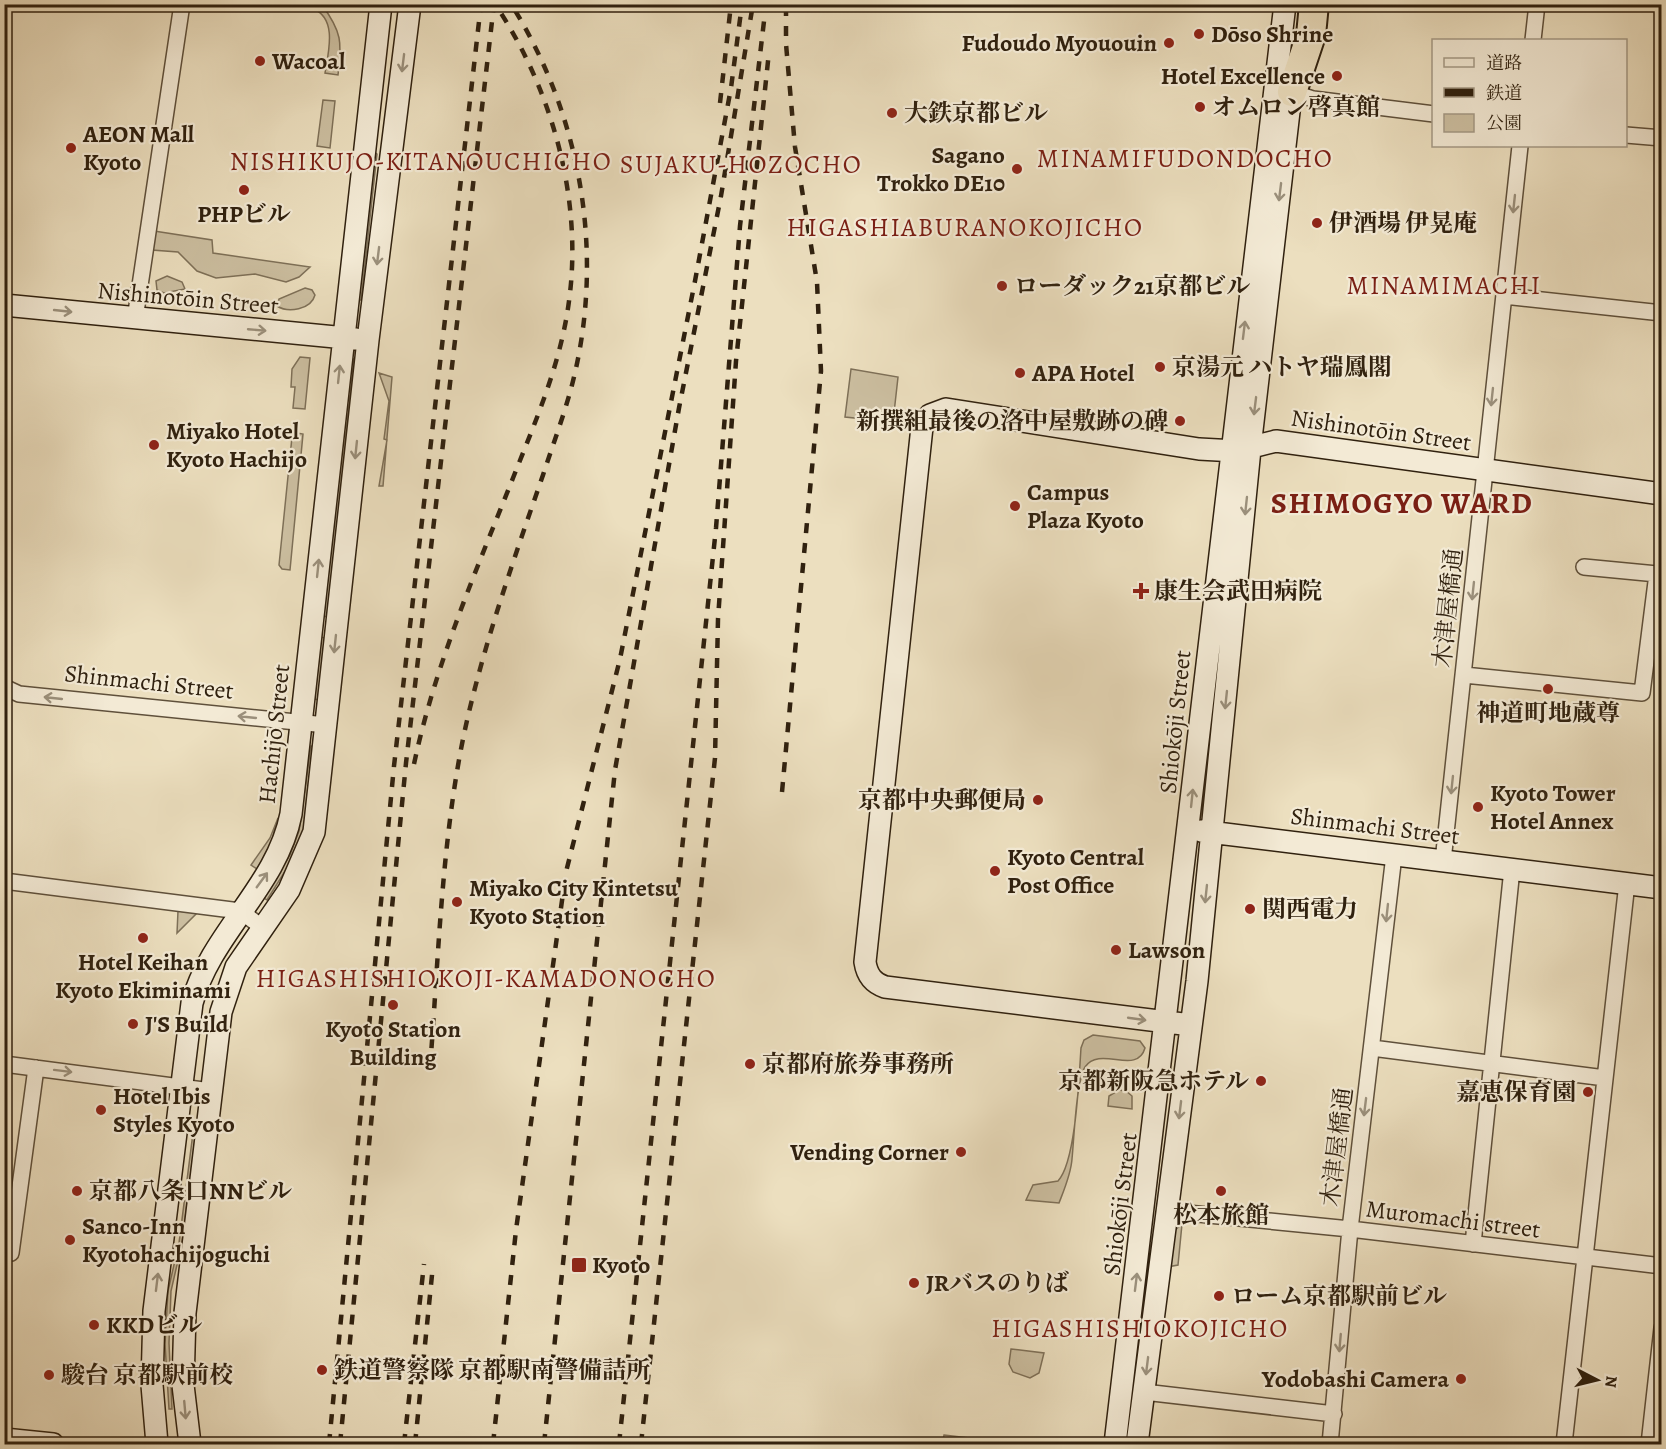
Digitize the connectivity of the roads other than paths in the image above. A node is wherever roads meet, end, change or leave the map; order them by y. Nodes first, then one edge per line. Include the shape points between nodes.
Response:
1 (182, 4) edge
2 (369, 4) edge
3 (410, 4) edge
4 (1275, 4) edge
5 (1285, 4) edge
6 (1302, 4) edge
7 (1314, 4) edge
8 (1537, 4) edge
9 (379, 15) edge
10 (1533, 39) edge
11 (1283, 88) junction
12 (1432, 114) edge
13 (1627, 135) edge
14 (1662, 138) edge
15 (1520, 147) edge
16 (1504, 296) junction
17 (4, 305) edge
18 (1662, 313) edge
19 (135, 319) junction
20 (342, 338) junction
21 (368, 340) junction
22 (1252, 448) junction
23 (1229, 451) junction
24 (1484, 470) junction
25 (1662, 494) edge
26 (1584, 567) dead end
27 (1464, 675) junction
28 (4, 687) edge
29 (301, 723) junction
30 (326, 726) junction
31 (1189, 830) junction
32 (1212, 832) junction
33 (1394, 855) junction
34 (1443, 861) junction
35 (1512, 869) junction
36 (11, 881) edge
37 (1627, 883) junction
38 (1662, 888) edge
39 (240, 911) junction
40 (262, 927) junction
41 (1168, 1023) junction
42 (1191, 1025) junction
43 (1372, 1048) junction
44 (1493, 1063) junction
45 (4, 1064) edge
46 (36, 1068) junction
47 (1605, 1078) junction
48 (182, 1087) junction
49 (211, 1091) junction
50 (1167, 1211) junction
51 (1350, 1229) junction
52 (1473, 1244) junction
53 (11, 1253) dead end
54 (1585, 1257) junction
55 (1662, 1266) edge
56 (1662, 1328) edge
57 (1144, 1392) junction
58 (1334, 1414) junction
59 (4, 1439) edge
60 (53, 1444) edge
61 (158, 1444) edge
62 (190, 1444) edge
63 (1115, 1444) edge
64 (1137, 1444) edge
65 (1330, 1444) edge
66 (1564, 1444) edge
67 (1649, 1444) edge

1 - 19 street
2 - 9 street
3 -> 21 street
4 - 11 street via 1270,49
5 - 11 street, Shiokōji Street
6 - 11 street, Shiokōji Street
7 - 11 highway via 1311,35
8 - 10 street
9 - 20 street, Hachijō Street
11 - 12 street via 1313,99
11 -> 22 street, Shiokōji Street
23 -> 11 street, Shiokōji Street
13 - 14 street
15 -> 16 street, 木津屋橋通
16 - 18 street
16 -> 24 street, 木津屋橋通
17 -> 19 street, Nishinotōin Street
19 -> 20 street, Nishinotōin Street
20 - 21 street, Nishinotōin Street
29 -> 20 street, Hachijō Street
21 -> 30 street
22 - 23 street, Nishinotōin Street
22 - 24 street, Nishinotōin Street via 1276,441
22 -> 32 street, Shiokōji Street
31 -> 23 street, Shiokōji Street
23 -> 41 street, Nishinotōin Street via 946,409 930,415 922,427 866,967 872,980 885,987
24 - 25 street, Nishinotōin Street
24 -> 27 street, 木津屋橋通
26 - 27 street via 1657,574 1642,693
27 -> 34 street, 木津屋橋通
29 -> 28 street, Shinmachi Street via 19,694
29 - 30 street, Shinmachi Street
39 -> 29 street, Hachijō Street via 272,867 288,831
30 - 40 street via 314,832 298,872
31 - 32 street, Shinmachi Street
31 - 41 street, Shiokōji Street
32 - 33 street, Shinmachi Street
32 -> 42 street, Shiokōji Street
33 - 34 street, Shinmachi Street
33 -> 43 street, 木津屋橋通
34 - 35 street, Shinmachi Street
35 - 37 street, Shinmachi Street
35 - 44 street
36 - 39 street
37 - 38 street, Shinmachi Street
37 - 47 street
39 - 40 street
39 - 48 street, Hachijō Street via 198,983
40 - 49 street via 228,985 220,1012
41 - 42 street
63 -> 41 street, Shiokōji Street
42 -> 50 street, Shiokōji Street
43 - 44 street
43 -> 51 street, 木津屋橋通
44 - 47 street
44 - 52 street
45 - 46 street
46 -> 48 street
46 - 53 street
47 - 54 street
48 - 49 street
61 -> 48 street, Hachijō Street via 151,1347
49 -> 62 street via 185,1313 183,1385
50 - 51 street, Muromachi street
50 -> 57 street, Shiokōji Street
51 - 52 street, Muromachi street
51 -> 58 street, 木津屋橋通
52 - 54 street, Muromachi street
54 - 55 street, Muromachi street
54 - 66 street
56 - 67 street
57 - 58 street
57 - 64 street, Shiokōji Street
58 - 65 street, 木津屋橋通
59 - 60 street

